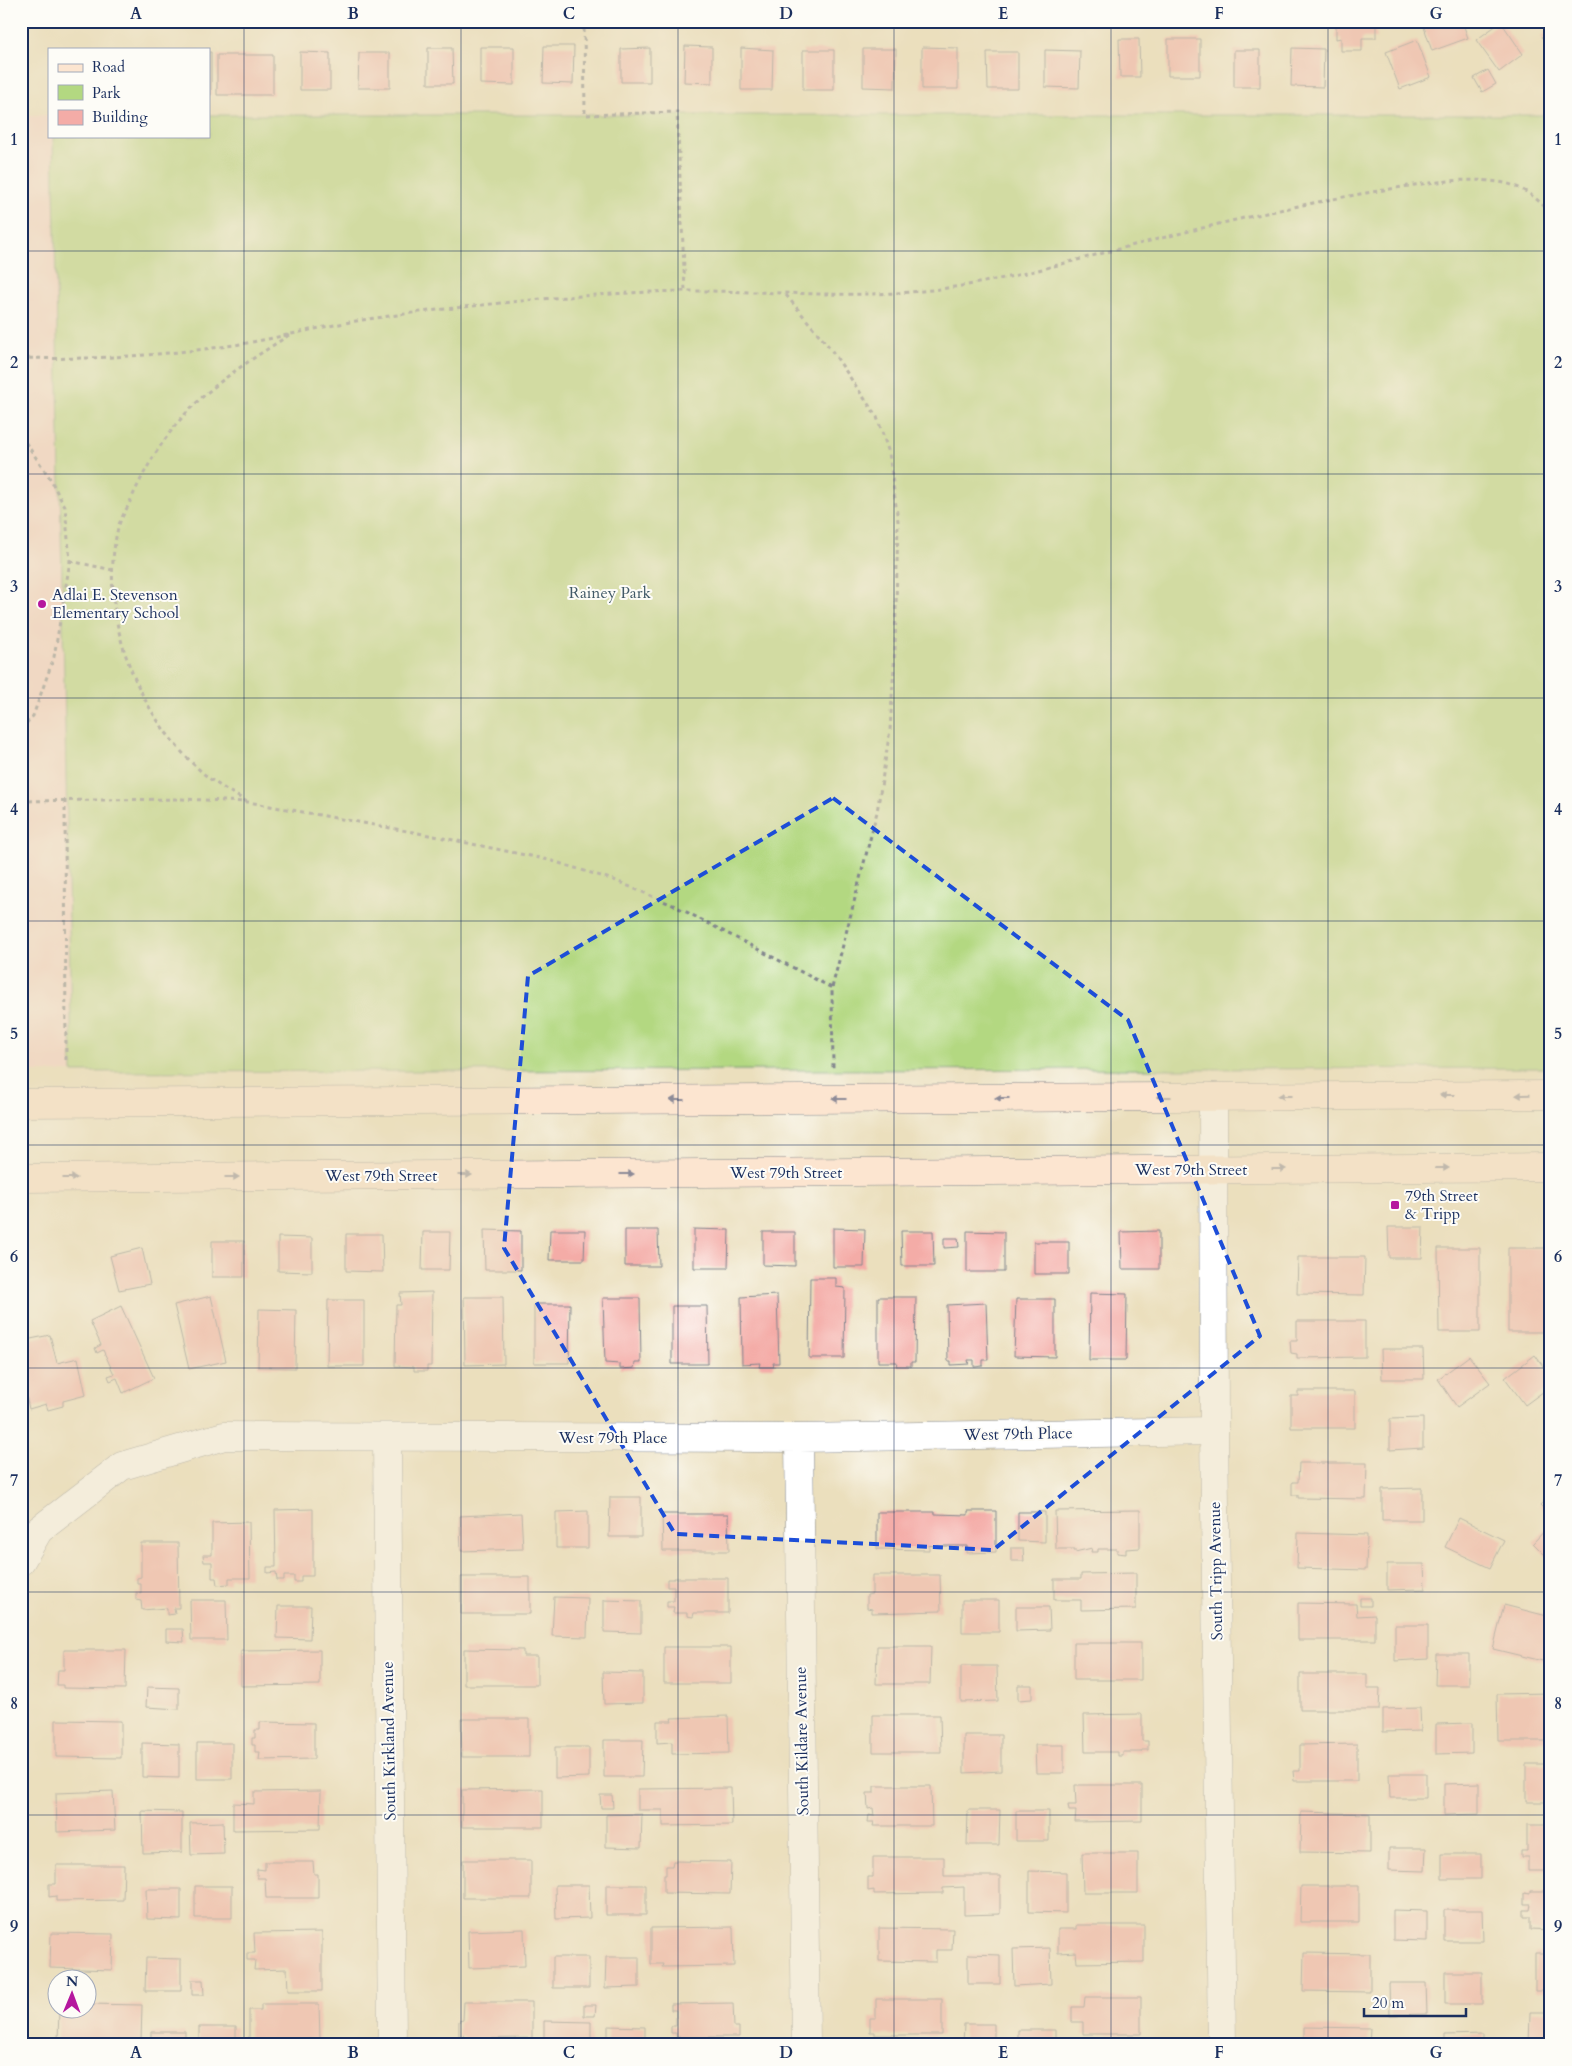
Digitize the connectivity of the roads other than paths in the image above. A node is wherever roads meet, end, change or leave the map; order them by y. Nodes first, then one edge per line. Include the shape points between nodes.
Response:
1 (1551, 1094) edge
2 (1213, 1097) junction
3 (21, 1103) edge
4 (1551, 1167) edge
5 (1213, 1170) junction
6 (21, 1178) edge
7 (1214, 1431) junction
8 (387, 1438) junction
9 (799, 1438) junction
10 (30, 1523) edge
11 (21, 1561) edge
12 (392, 2045) edge
13 (806, 2045) edge
14 (1222, 2045) edge

1 -> 2 main road
2 -> 3 main road
2 - 5 street, South Tripp Avenue
5 -> 4 main road, West 79th Street
6 -> 5 main road, West 79th Street
5 - 7 street, South Tripp Avenue
7 - 9 street, West 79th Place
7 - 14 street, South Tripp Avenue
8 - 9 street, West 79th Place
8 - 10 street, West 79th Place via 224,1436 122,1466
8 - 12 street, South Kirkland Avenue
9 - 13 street, South Kildare Avenue
10 - 11 street

